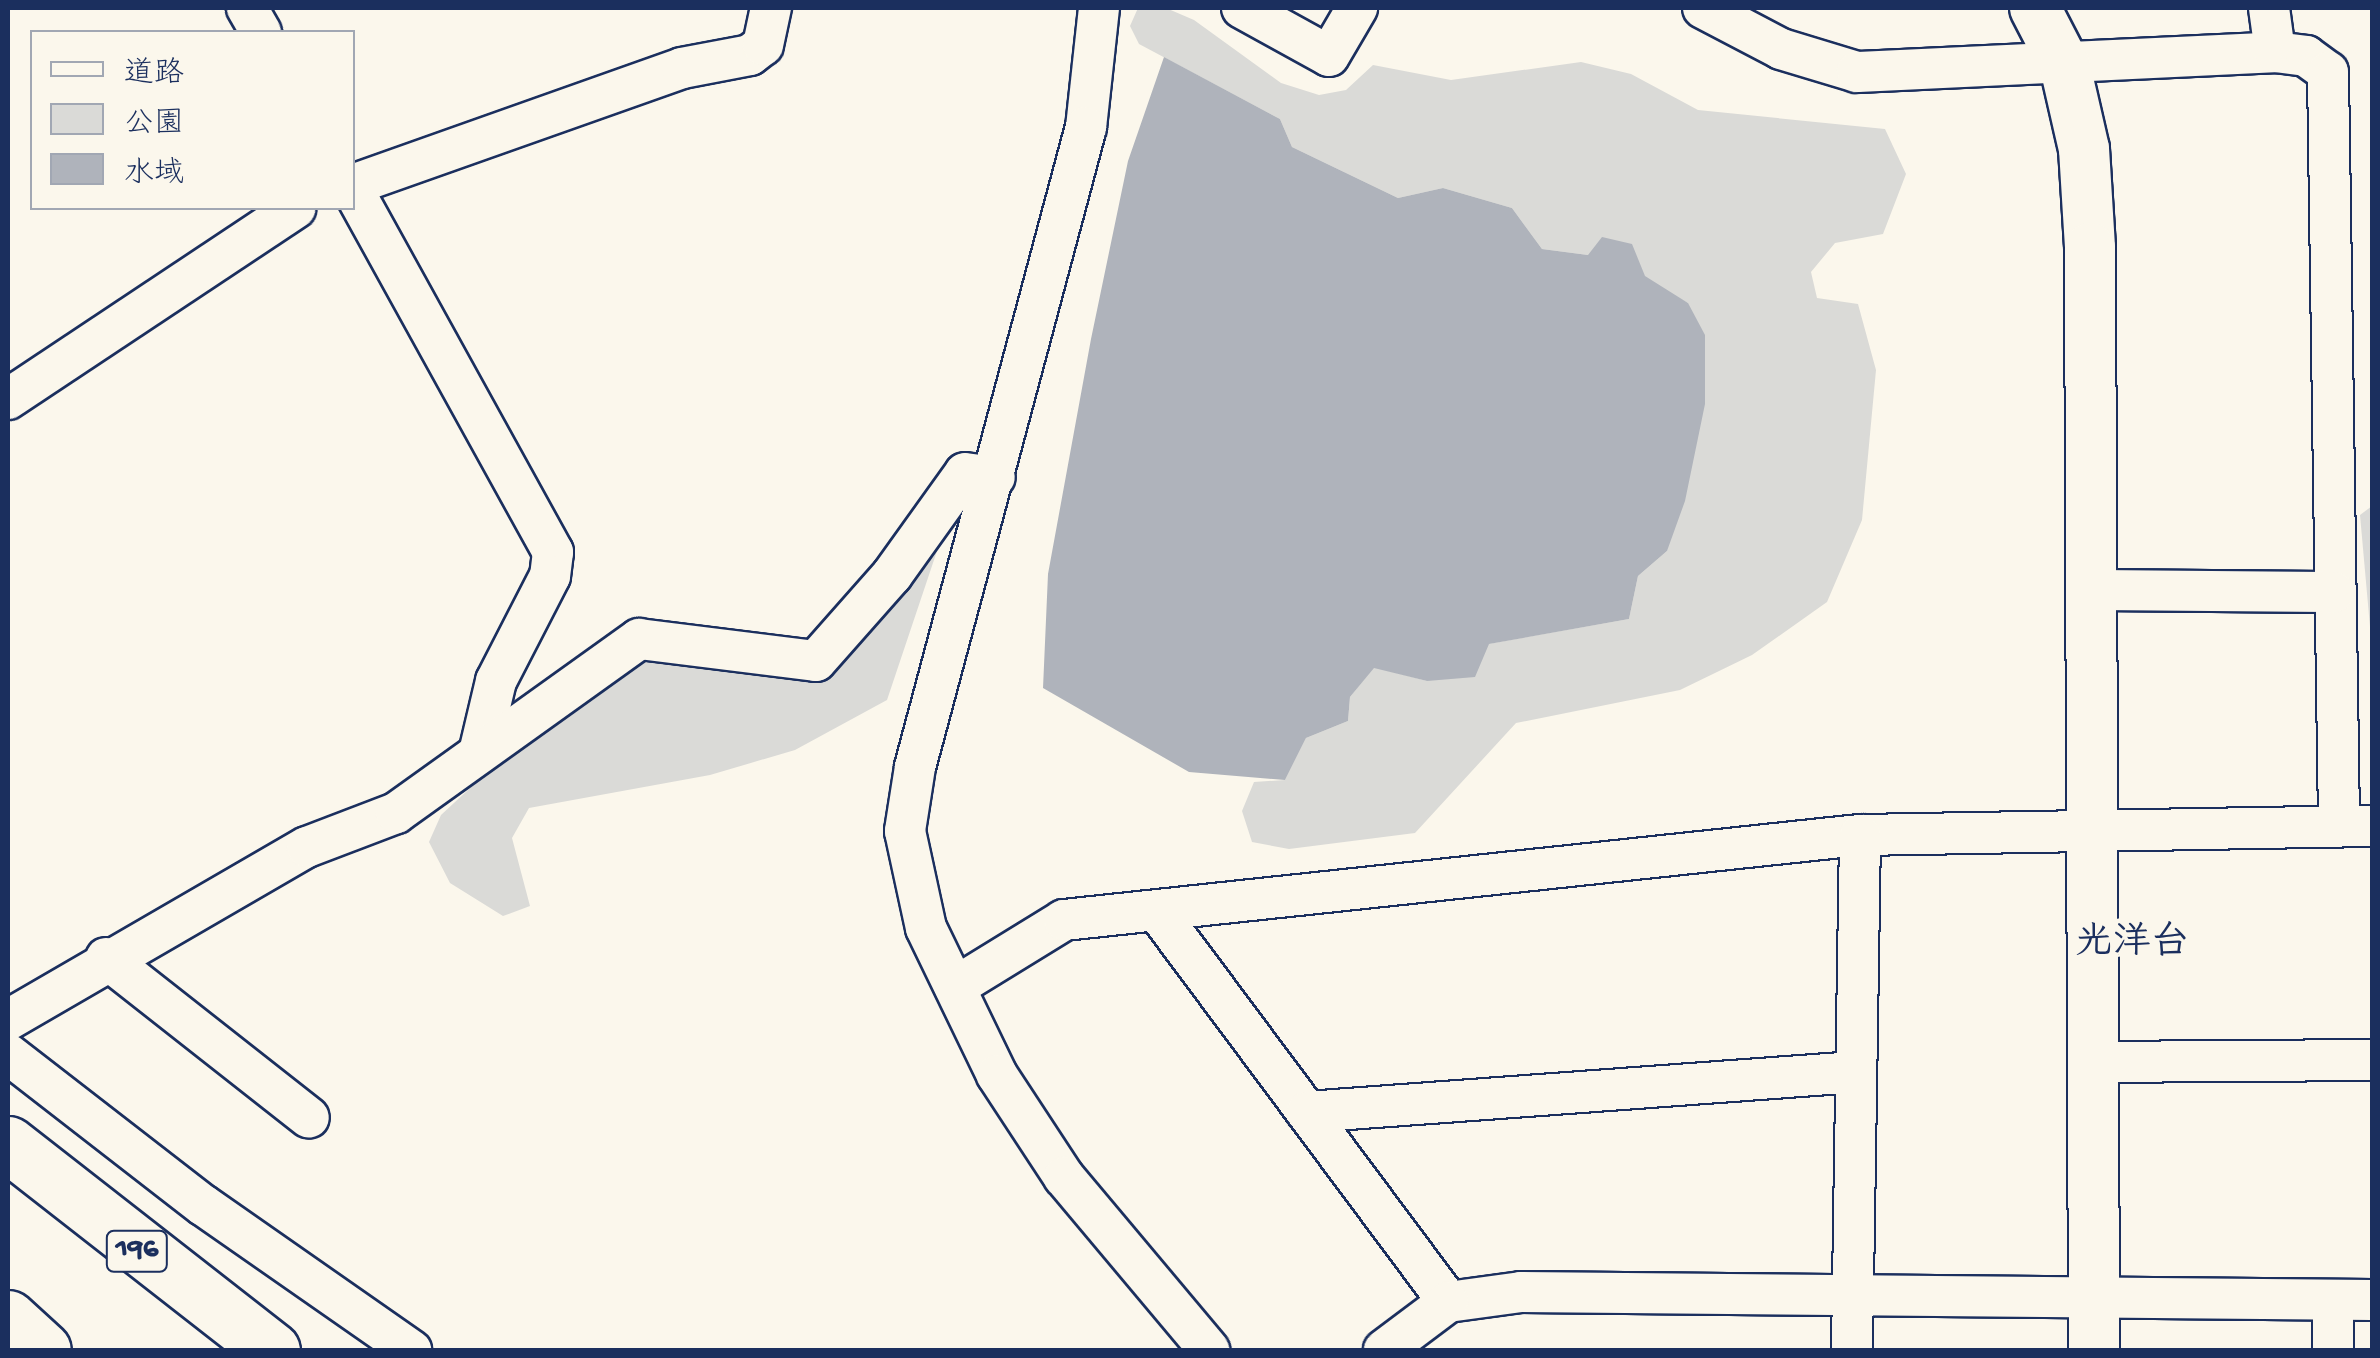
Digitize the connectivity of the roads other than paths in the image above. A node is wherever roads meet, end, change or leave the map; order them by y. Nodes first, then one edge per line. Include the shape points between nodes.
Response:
1 (247, 8) edge
2 (771, 8) edge
3 (1098, 8) edge
4 (1242, 8) edge
5 (1357, 8) edge
6 (1703, 8) edge
7 (2036, 8) edge
8 (2269, 8) edge
9 (260, 30) edge
10 (2275, 52) junction
11 (2065, 66) junction
12 (355, 186) edge
13 (355, 192) edge
14 (293, 210) edge
15 (8, 400) edge
16 (995, 477) junction
17 (2090, 590) junction
18 (2334, 592) junction
19 (479, 753) junction
20 (2356, 826) edge
21 (2090, 829) junction
22 (1860, 835) junction
23 (1158, 911) junction
24 (106, 958) junction
25 (955, 987) junction
26 (8, 1020) edge
27 (8, 1054) edge
28 (2372, 1060) edge
29 (2092, 1062) junction
30 (1856, 1072) junction
31 (1307, 1112) junction
32 (309, 1118) dead end
33 (8, 1144) edge
34 (1852, 1295) junction
35 (2094, 1300) junction
36 (2353, 1300) edge
37 (1448, 1302) junction
38 (8, 1318) edge
39 (42, 1350) edge
40 (272, 1350) edge
41 (411, 1350) edge
42 (1209, 1350) edge
43 (1384, 1350) edge
44 (1852, 1350) edge
45 (2094, 1350) edge
46 (2333, 1350) edge

1 - 9 street
2 - 12 street via 764,45 750,55 682,68
3 - 16 street via 1086,127
4 - 5 street via 1330,56
6 - 11 street via 1781,48 1857,72
7 - 11 street
8 - 10 street
10 - 11 street
10 - 18 street via 2306,56 2328,72
11 - 17 street via 2084,149 2090,248
13 - 19 street via 553,552 550,576 496,681
14 - 15 street
16 - 19 street via 965,473 892,575 816,661 638,640
16 - 25 street via 916,766 906,832 926,928
17 - 18 street
17 - 21 street
18 - 20 street
19 - 24 street via 396,813 307,847
20 - 21 street
21 - 22 street
21 - 29 street
22 - 23 street
22 - 30 street
23 - 25 street via 1064,920
23 - 31 street
24 - 26 street
24 - 32 street
25 - 42 street via 1035,1136
27 - 41 street via 203,1205
28 - 29 street
29 - 35 street
30 - 31 street
30 - 34 street
31 - 37 street
33 - 40 highway, 196
34 - 35 street
34 - 37 street via 1521,1292
34 - 44 street
35 - 36 street
35 - 45 street
36 - 46 street
37 - 43 street
38 - 39 highway

